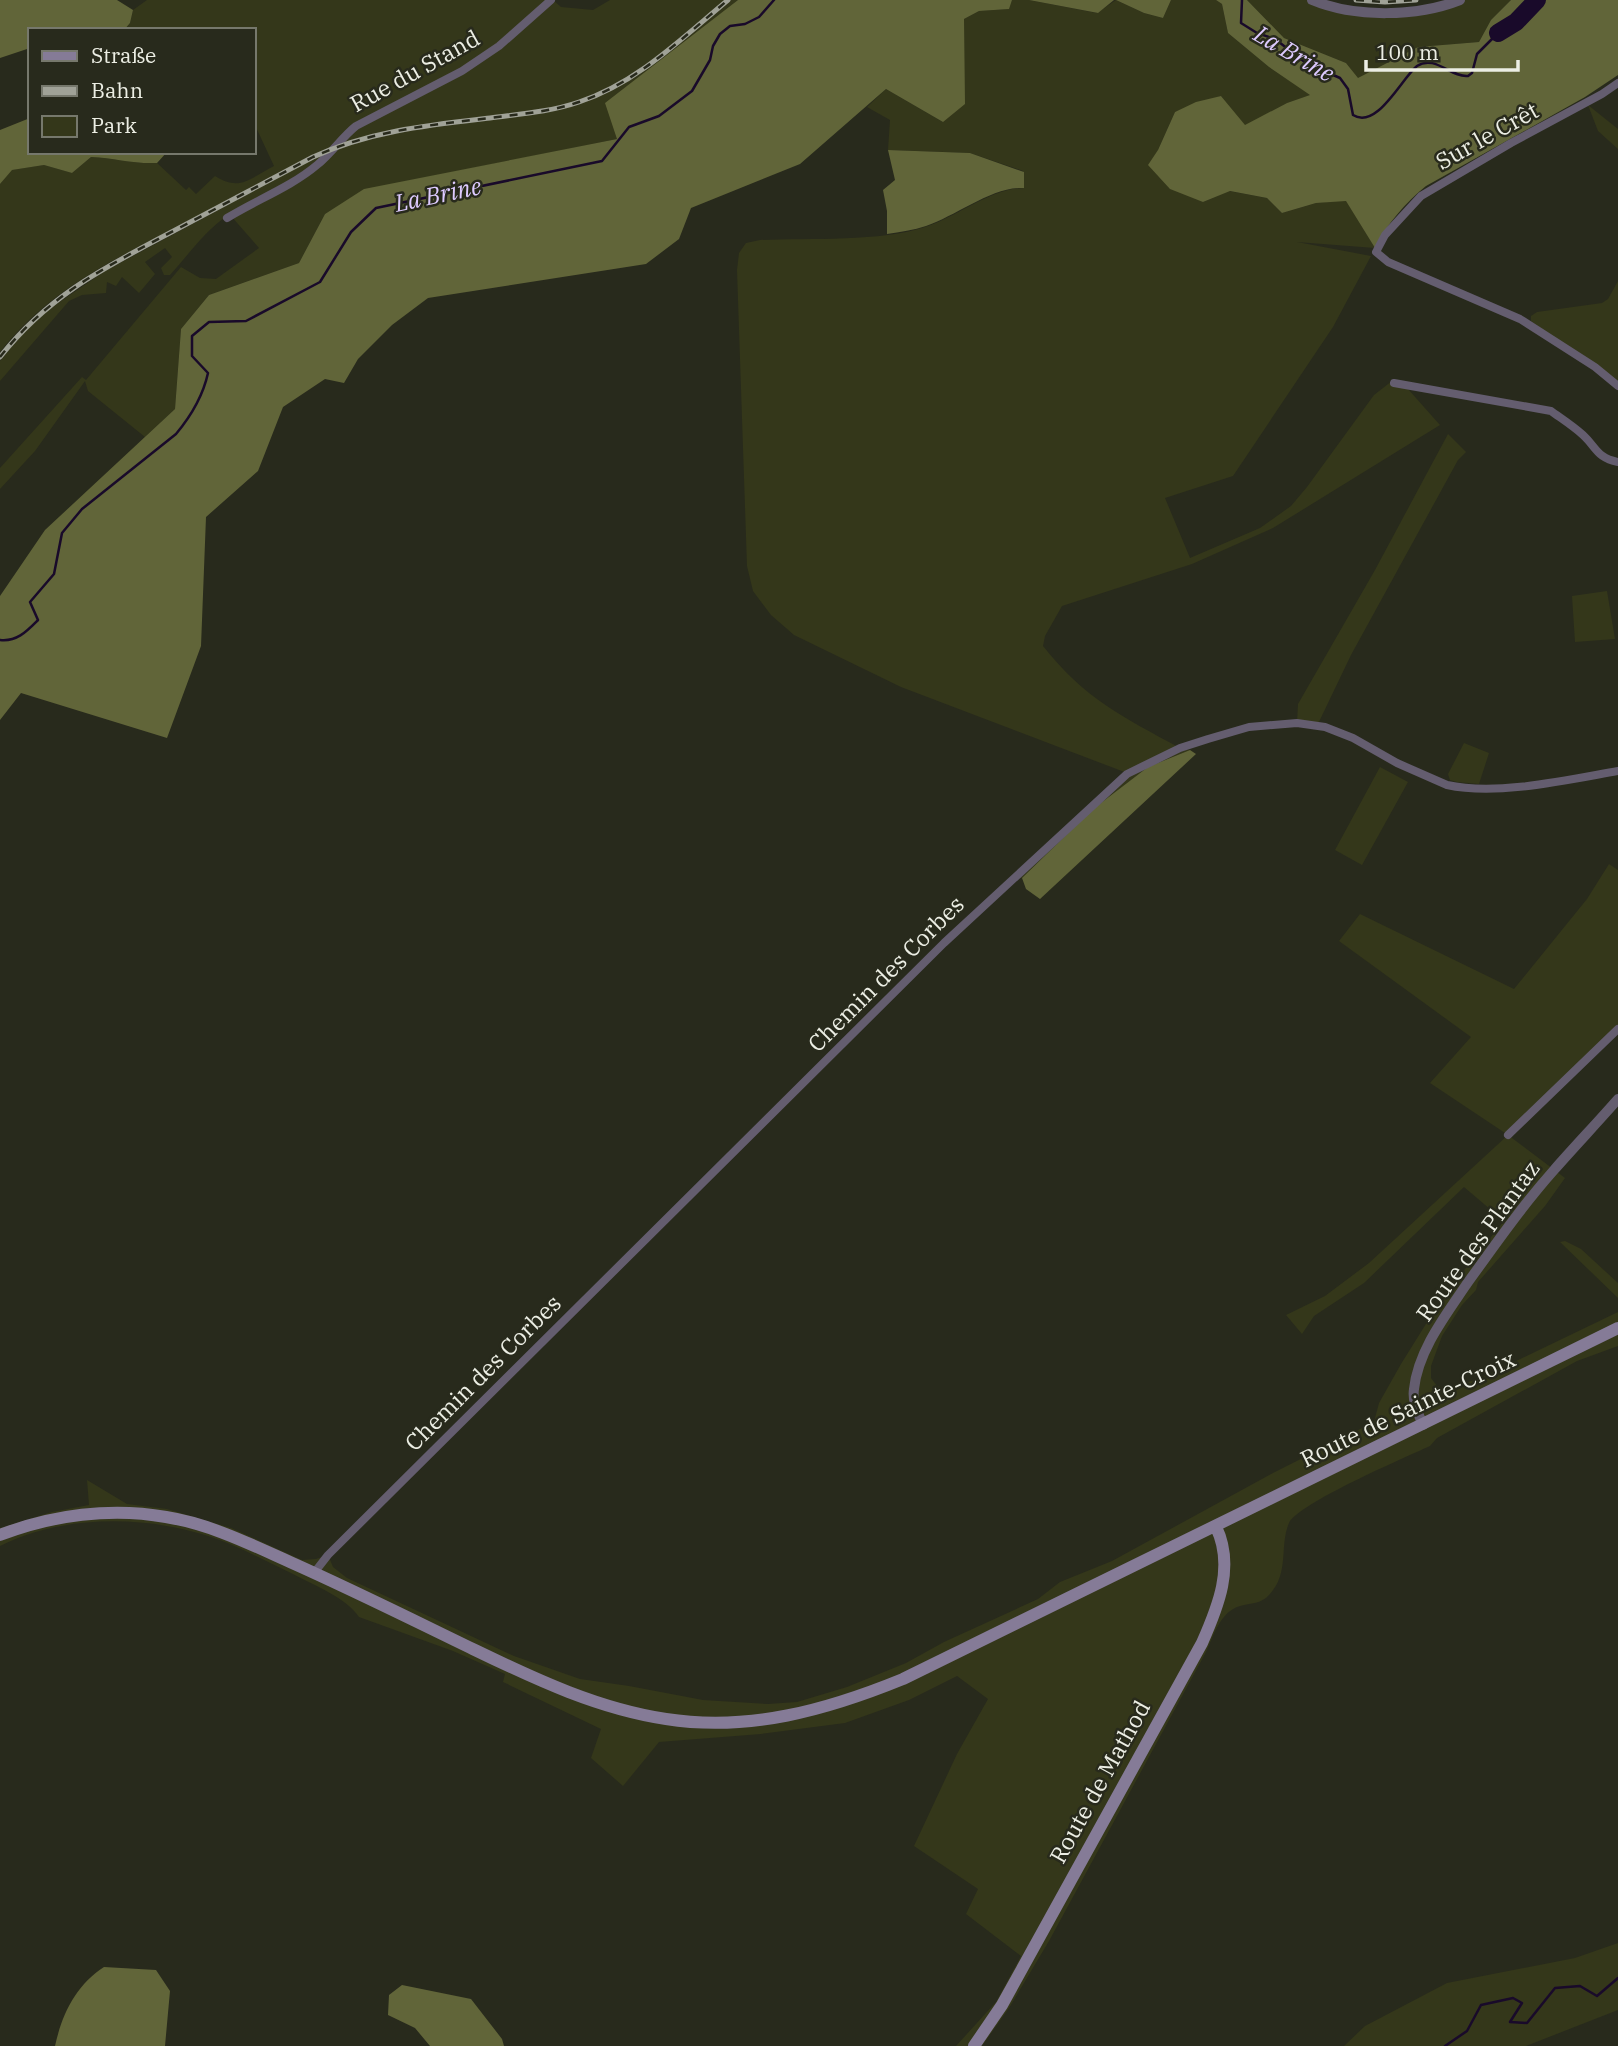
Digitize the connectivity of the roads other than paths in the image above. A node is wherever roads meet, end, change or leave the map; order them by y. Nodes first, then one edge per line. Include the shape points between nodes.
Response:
1 (551, 0) edge
2 (1312, 0) edge
3 (1460, 0) edge
4 (1618, 83) edge
5 (227, 218) dead end
6 (1394, 383) dead end
7 (1618, 386) edge
8 (1618, 462) edge
9 (1618, 771) edge
10 (1618, 1029) edge
11 (1618, 1099) edge
12 (1508, 1135) dead end
13 (1618, 1328) edge
14 (1423, 1425) junction
15 (1216, 1527) junction
16 (0, 1535) edge
17 (314, 1573) junction
18 (974, 2046) edge

1 - 5 street, Rue du Stand via 499,46 462,71 356,125 317,166
2 - 3 street via 1388,12
4 - 7 street, Sur le Crêt via 1428,191 1412,204 1376,252 1388,262 1520,319
6 - 8 street via 1551,411 1586,438 1595,452
9 - 17 street, Chemin des Corbes via 1506,788 1461,788 1335,731 1297,723 1249,727 1208,738 1127,774 934,952
10 - 12 street
11 - 14 street, Route des Plantaz via 1552,1172 1448,1310 1417,1372 1413,1392
13 - 14 main road, Route de Sainte-Croix
14 - 15 main road, Route de Sainte-Croix
15 - 17 main road, Route de Sainte-Croix via 903,1679 802,1714 710,1723 667,1719 598,1702 520,1671
15 - 18 main road, Route de Mathod via 1224,1542 1223,1578 1219,1604 1202,1643 1002,2005
16 - 17 main road, Route de Sainte-Croix via 86,1514 167,1517 230,1535

